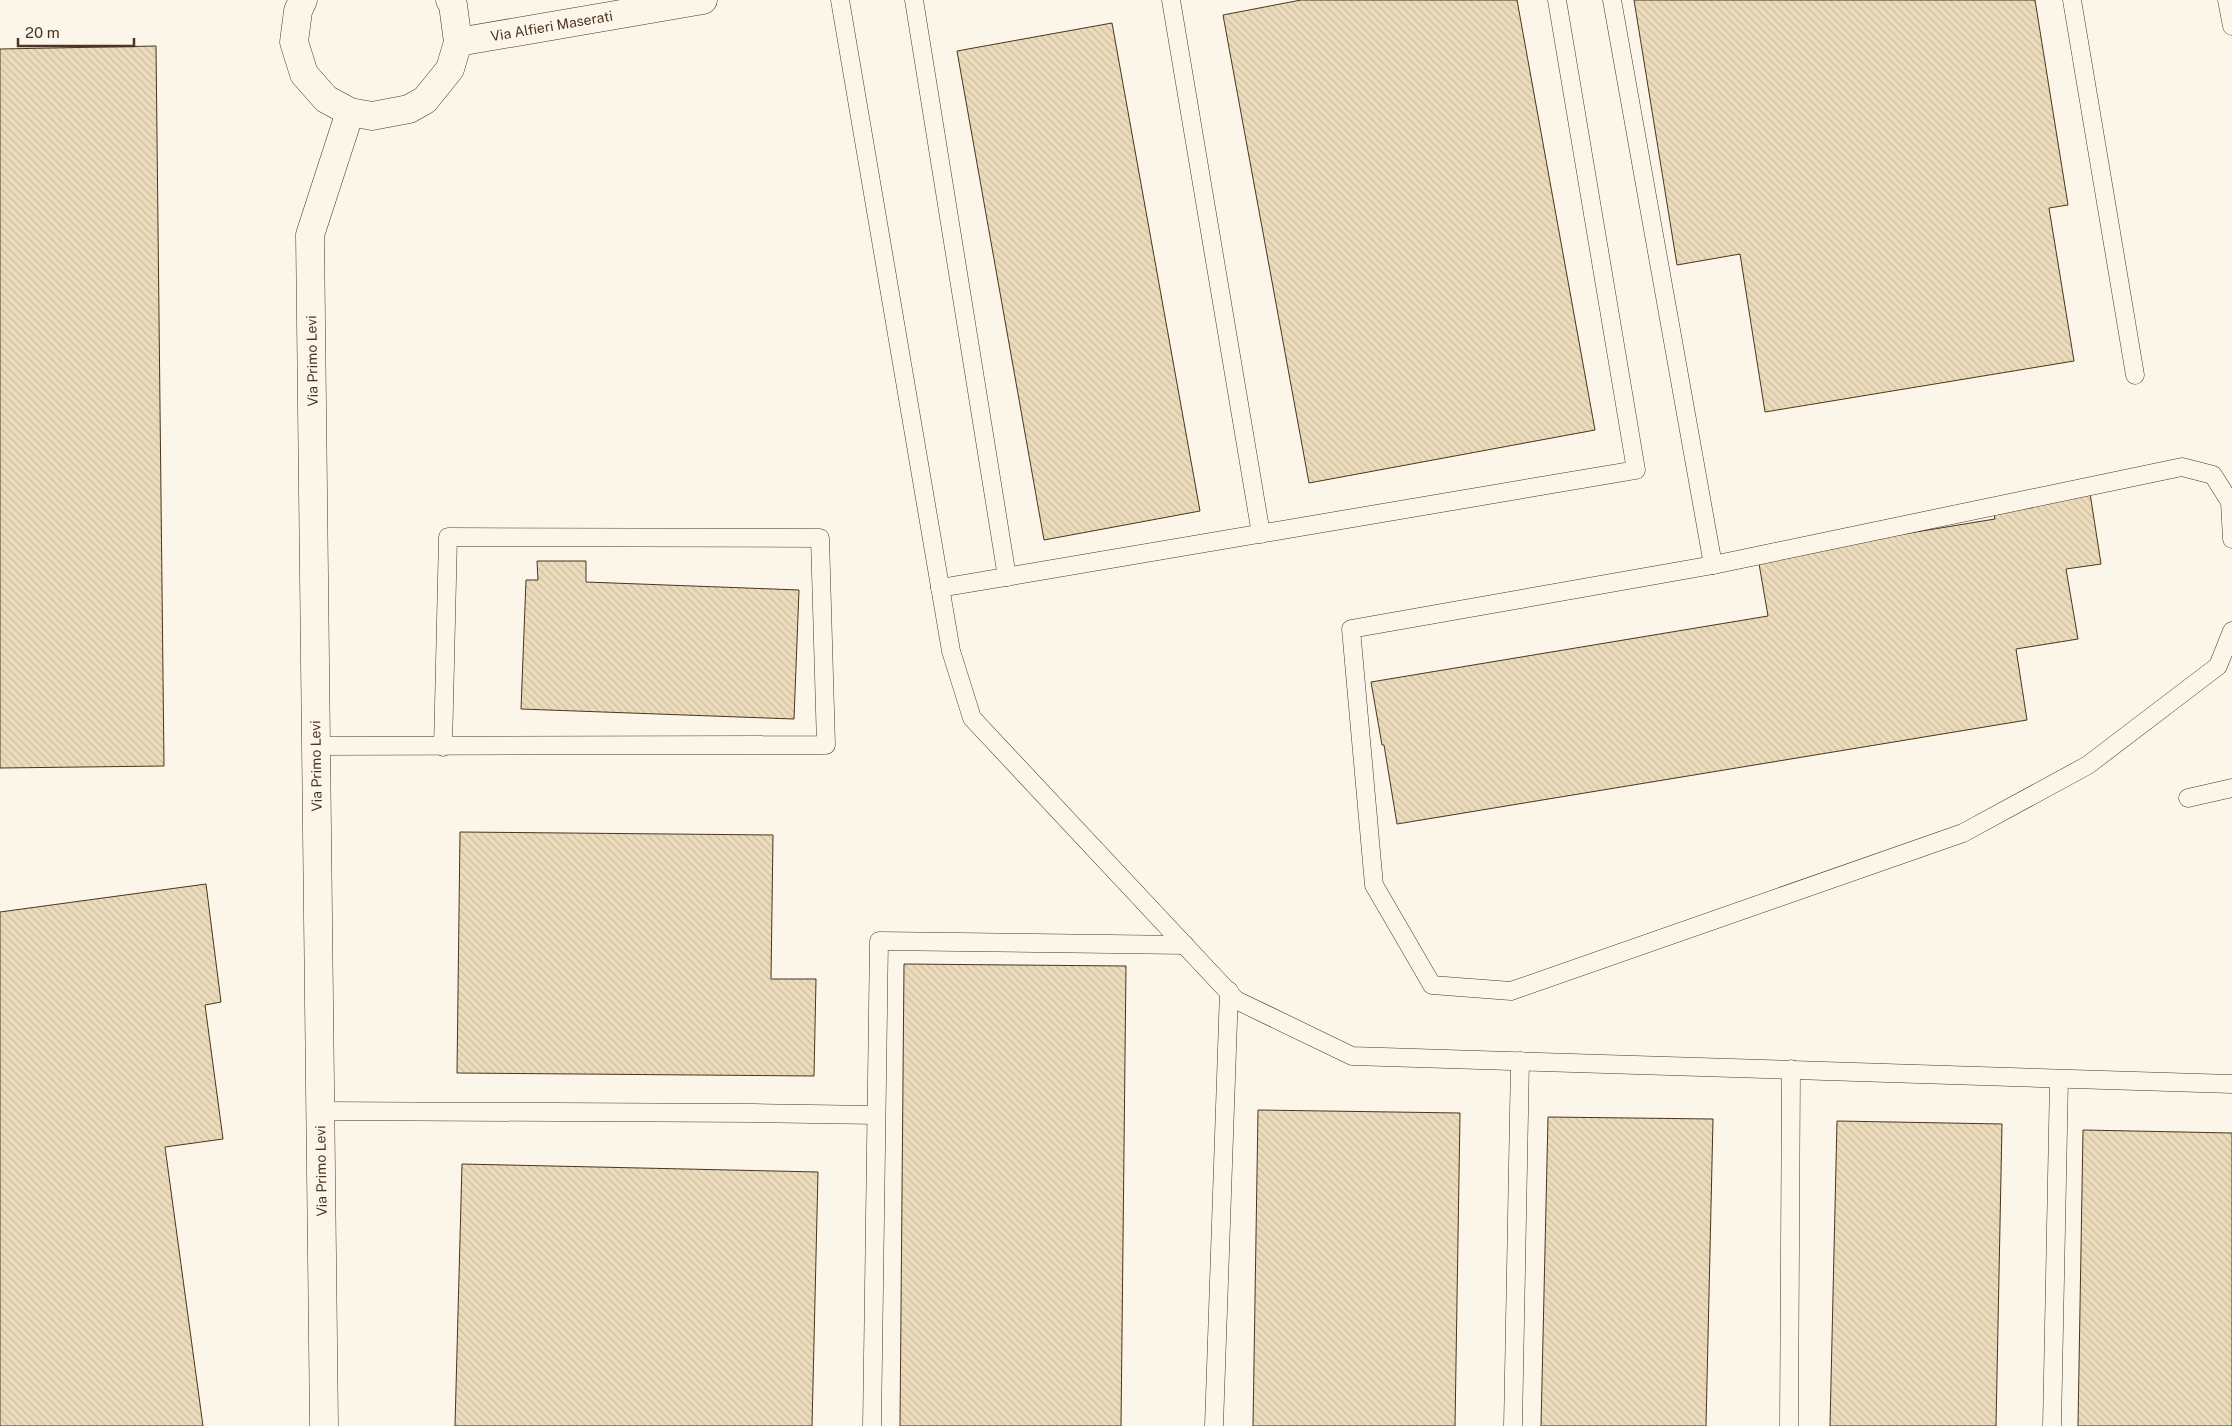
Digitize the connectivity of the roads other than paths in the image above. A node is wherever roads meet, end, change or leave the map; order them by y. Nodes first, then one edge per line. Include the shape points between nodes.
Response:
1 (303, 0) edge
2 (450, 0) edge
3 (703, 0) edge
4 (840, 0) edge
5 (914, 0) edge
6 (1171, 0) edge
7 (1557, 0) edge
8 (1612, 0) edge
9 (2072, 0) edge
10 (2227, 0) edge
11 (2232, 26) edge
12 (458, 42) junction
13 (350, 112) junction
14 (2135, 375) dead end
15 (1261, 534) junction
16 (2232, 539) edge
17 (1713, 565) junction
18 (1007, 577) junction
19 (940, 588) junction
20 (2232, 631) edge
21 (316, 746) junction
22 (443, 747) junction
23 (2232, 788) edge
24 (2188, 798) dead end
25 (1185, 945) junction
26 (1229, 991) junction
27 (1520, 1061) junction
28 (1791, 1069) junction
29 (2059, 1079) junction
30 (2232, 1084) edge
31 (320, 1111) junction
32 (876, 1115) junction
33 (324, 1426) edge
34 (872, 1426) edge
35 (1214, 1426) edge
36 (1513, 1426) edge
37 (1789, 1426) edge
38 (2052, 1426) edge

1 - 13 street via 298,11 294,42 304,74 326,99
2 - 12 street
3 - 12 street, Via Alfieri Maserati
4 - 19 lane
5 - 18 lane
6 - 15 lane
7 - 15 lane via 1636,470
8 - 17 lane
9 - 14 lane
10 - 11 lane
12 - 13 street via 450,68 425,100 409,109 372,116
13 - 21 street, Via Primo Levi via 310,235
15 - 18 lane
16 - 17 lane via 2230,502 2213,475 2182,467
17 - 20 lane via 1351,629 1374,885 1432,985 1511,991 1963,833 2088,765 2218,666
18 - 19 lane
19 - 25 lane via 951,651 972,718
21 - 22 lane
21 - 31 street, Via Primo Levi
22 - 22 lane via 826,745 820,538 448,537
23 - 24 lane
25 - 26 lane
25 - 32 lane via 879,941
26 - 27 lane via 1236,1000 1352,1056
26 - 35 lane
27 - 28 lane
27 - 36 lane
28 - 29 lane
28 - 37 lane
29 - 30 lane
29 - 38 lane
31 - 32 lane
31 - 33 street, Via Primo Levi
32 - 34 lane

